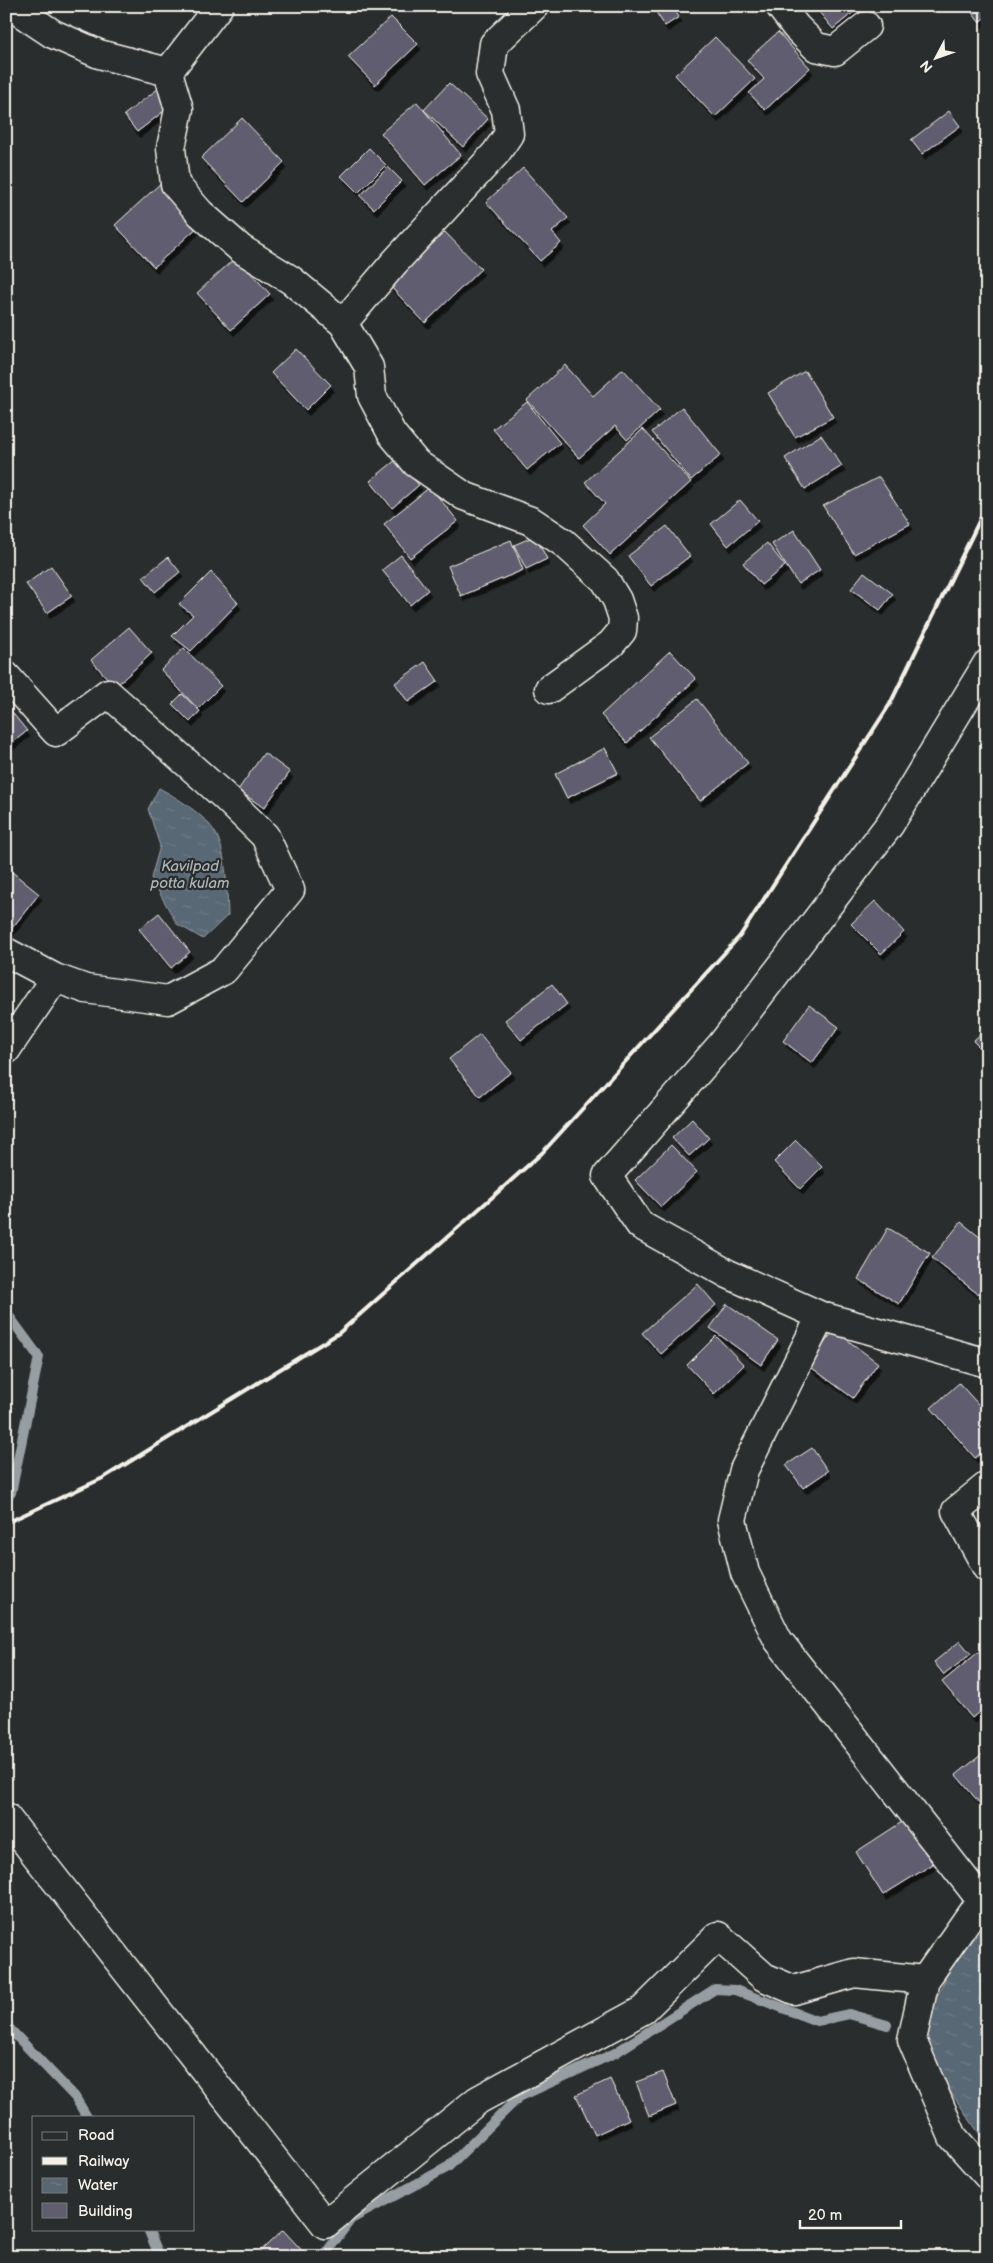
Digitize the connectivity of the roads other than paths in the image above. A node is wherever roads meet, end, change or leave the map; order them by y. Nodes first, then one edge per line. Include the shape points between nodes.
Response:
1 (11, 6) edge
2 (219, 6) edge
3 (534, 6) edge
4 (780, 6) edge
5 (866, 26) dead end
6 (168, 72) junction
7 (343, 323) junction
8 (987, 664) edge
9 (6, 676) edge
10 (549, 689) dead end
11 (6, 952) edge
12 (55, 978) junction
13 (6, 1050) edge
14 (821, 1316) junction
15 (987, 1363) edge
16 (987, 1486) edge
17 (987, 1568) edge
18 (6, 1817) edge
19 (984, 1897) edge
20 (925, 1980) junction
21 (987, 2175) edge

1 - 6 street via 53,34 99,54
2 - 6 street
3 - 7 street via 494,44 490,74 506,110 509,134 496,153
4 - 5 street via 816,47 835,51
6 - 7 street via 179,109 171,148 174,184 200,213 241,249 291,280
7 - 10 street via 369,367 372,396 392,434 416,463 464,496 531,521 558,539 605,580 617,600 622,631 612,644
8 - 14 street via 890,824 722,1044 607,1176 640,1225 728,1274
9 - 12 street via 56,732 108,693 265,836 290,890 224,970 168,1000 86,989
11 - 12 street
12 - 13 street
14 - 15 street
14 - 19 street via 744,1470 732,1520 745,1573 778,1640
16 - 17 street via 956,1511
18 - 20 street via 325,2224 478,2100 643,2010 718,1936 764,1977 794,1990 854,1974
19 - 20 street
20 - 21 street via 912,2040 953,2138

